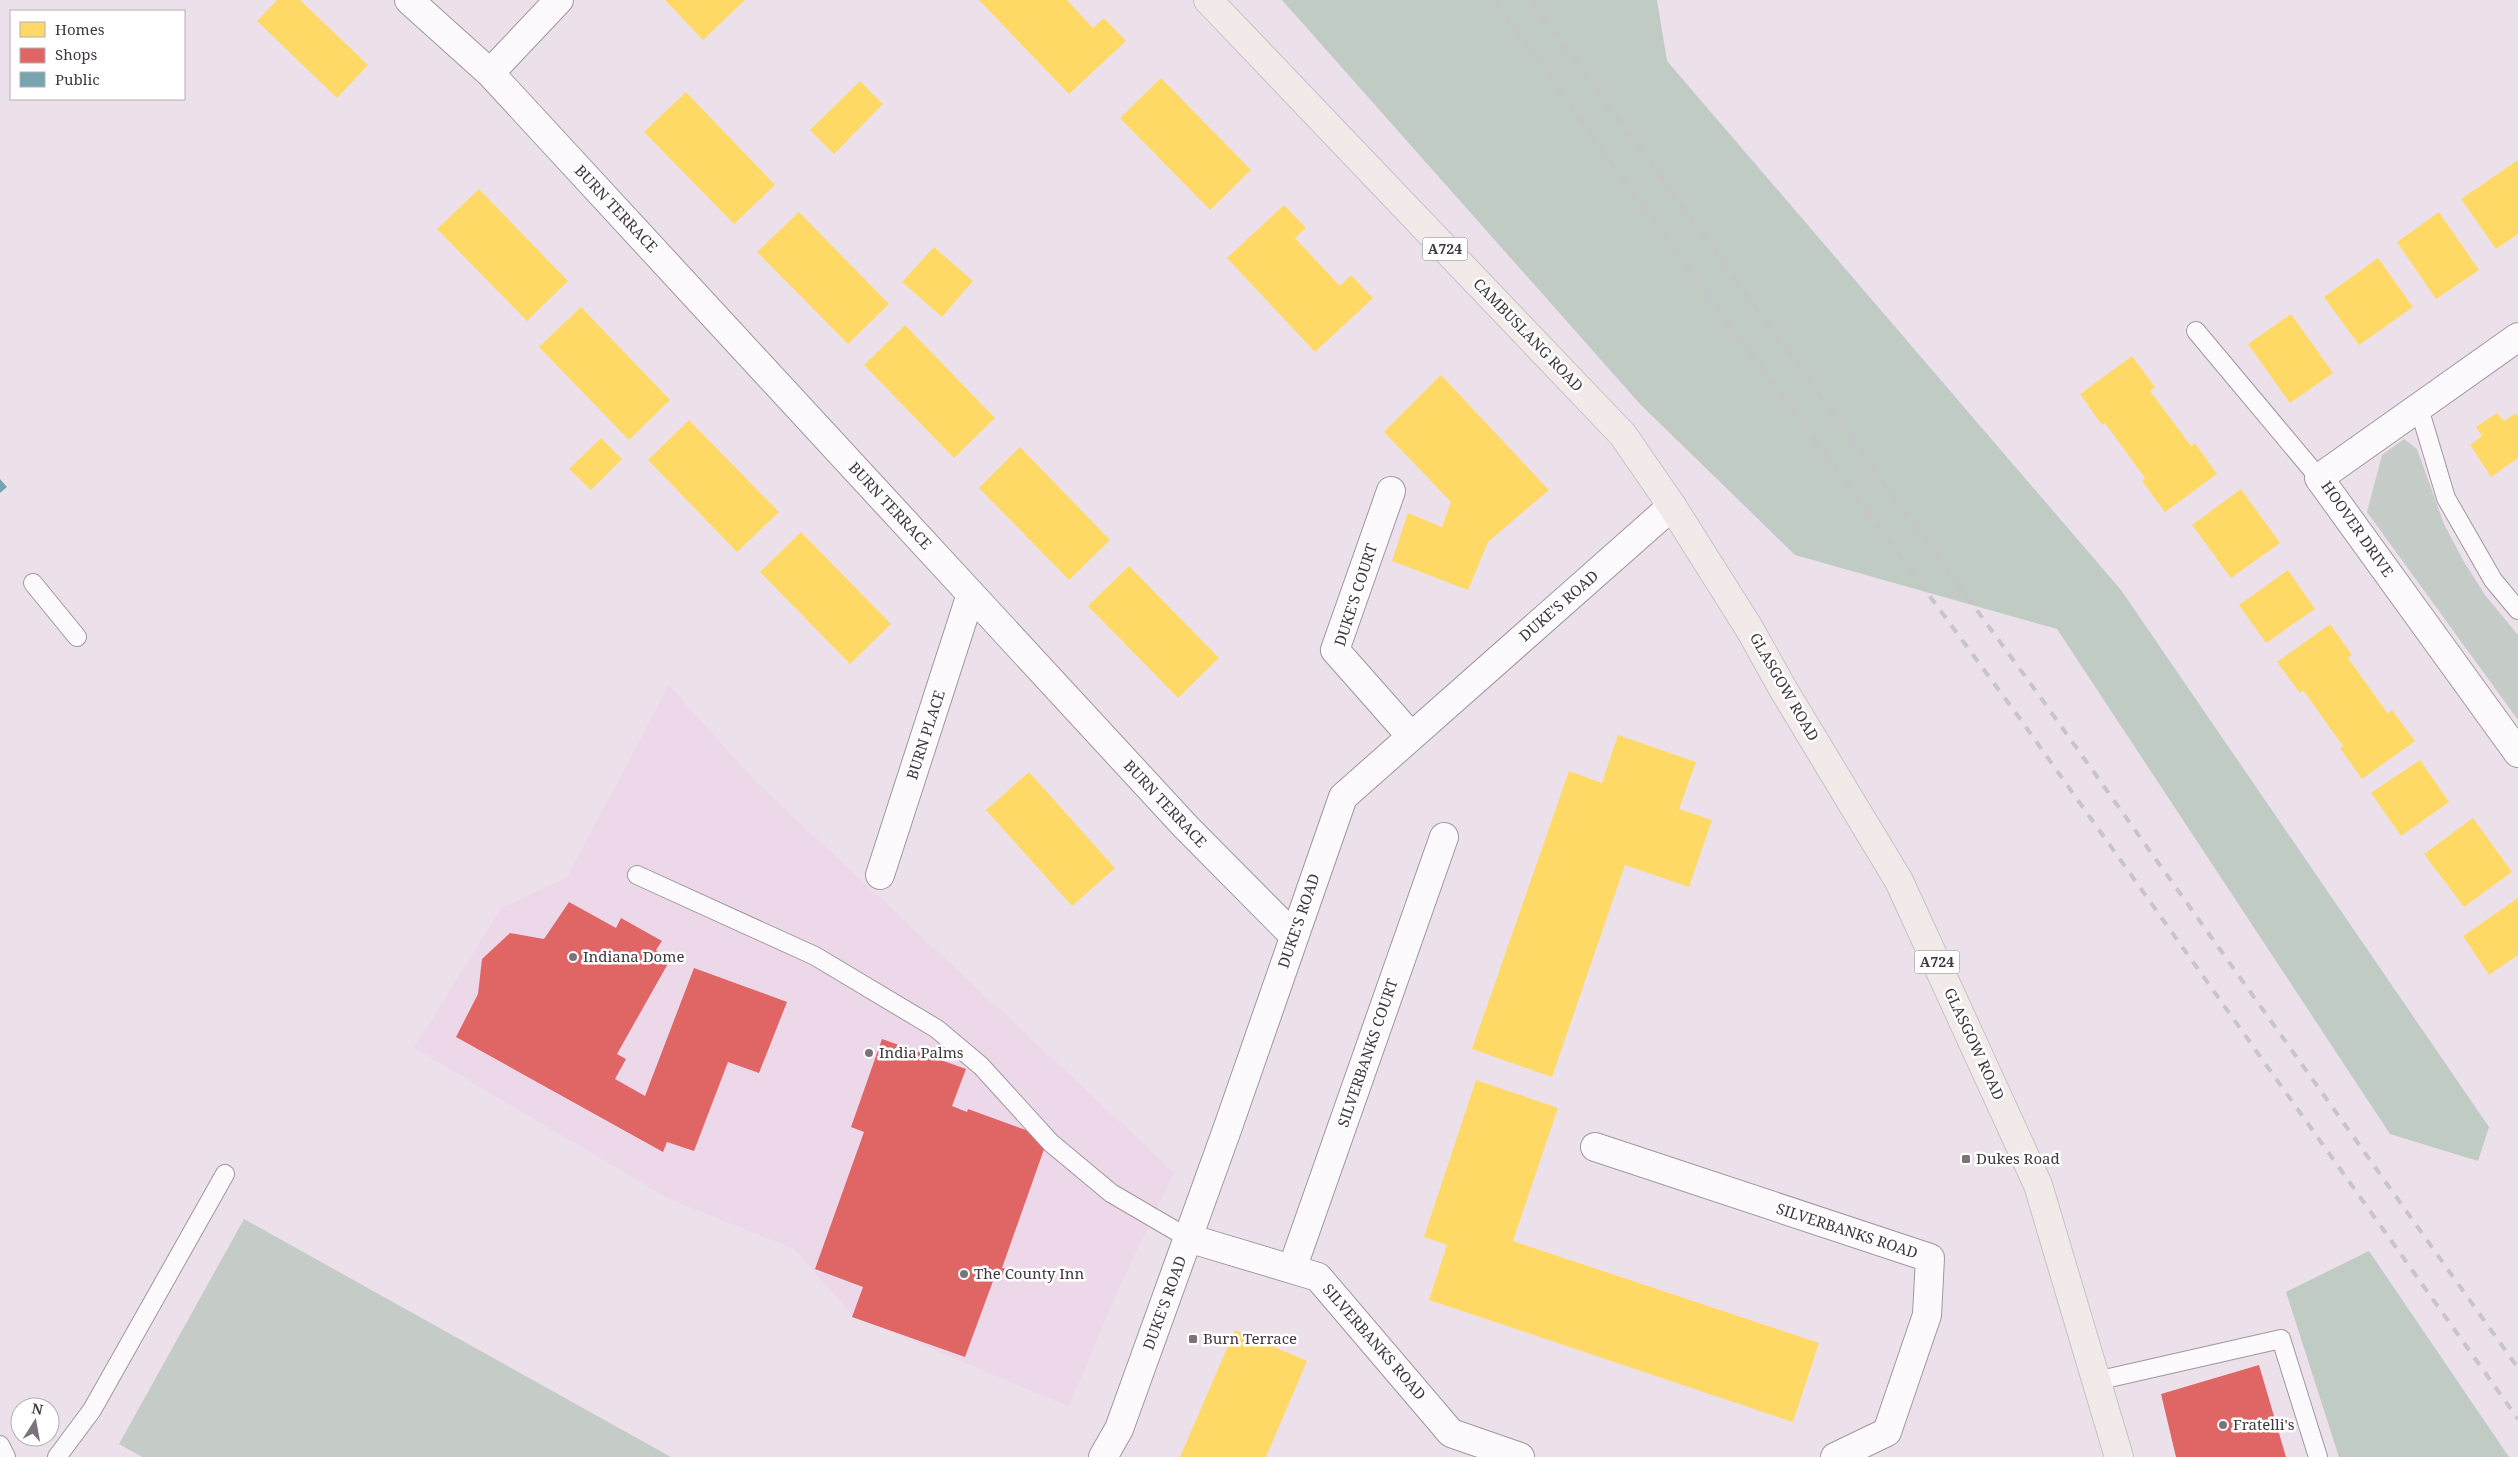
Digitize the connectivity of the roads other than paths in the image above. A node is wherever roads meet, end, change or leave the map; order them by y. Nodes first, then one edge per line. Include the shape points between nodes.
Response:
1 (408, 0) edge
2 (559, 0) edge
3 (1208, 0) edge
4 (490, 73) junction
5 (2196, 331) dead end
6 (2518, 337) edge
7 (2419, 408) junction
8 (2319, 478) junction
9 (1391, 491) dead end
10 (1672, 506) junction
11 (33, 583) dead end
12 (971, 594) junction
13 (2518, 610) edge
14 (77, 637) dead end
15 (1410, 735) junction
16 (2518, 754) edge
17 (1444, 837) dead end
18 (637, 874) dead end
19 (880, 875) dead end
20 (1294, 936) junction
21 (1595, 1148) dead end
22 (225, 1174) dead end
23 (1188, 1238) junction
24 (1292, 1269) junction
25 (2096, 1381) junction
26 (0, 1445) edge
27 (6, 1457) edge
28 (57, 1457) edge
29 (1103, 1457) edge
30 (1520, 1457) edge
31 (1835, 1457) edge
32 (2119, 1457) edge
33 (2318, 1457) edge

1 - 4 street, BURN TERRACE
2 - 4 street
3 - 10 main road, CAMBUSLANG ROAD / A724 via 1622,434
4 - 12 street, BURN TERRACE
5 - 8 lane
6 - 7 street, HOOVER DRIVE
7 - 8 street, HOOVER DRIVE
7 - 13 lane via 2446,498 2493,580
8 - 16 street, HOOVER DRIVE
9 - 15 street, DUKE'S COURT via 1334,650
10 - 15 street, DUKE'S ROAD
10 - 25 main road, GLASGOW ROAD / A724 via 1749,628 1899,881 2038,1185
11 - 14 lane
12 - 19 street, BURN PLACE
12 - 20 street, BURN TERRACE via 1186,827
15 - 20 street, DUKE'S ROAD via 1343,797
17 - 24 street, SILVERBANKS COURT
18 - 23 lane via 815,956 937,1029 981,1066 1051,1143 1103,1187
20 - 23 street, DUKE'S ROAD
21 - 31 street, SILVERBANKS ROAD via 1930,1258 1927,1315 1887,1432
22 - 28 lane via 92,1410
23 - 24 street, SILVERBANKS ROAD
23 - 29 street, DUKE'S ROAD via 1119,1429
24 - 30 street, SILVERBANKS ROAD via 1318,1277 1451,1433
25 - 32 main road, GLASGOW ROAD / A724
25 - 33 lane via 2281,1339
26 - 27 lane

